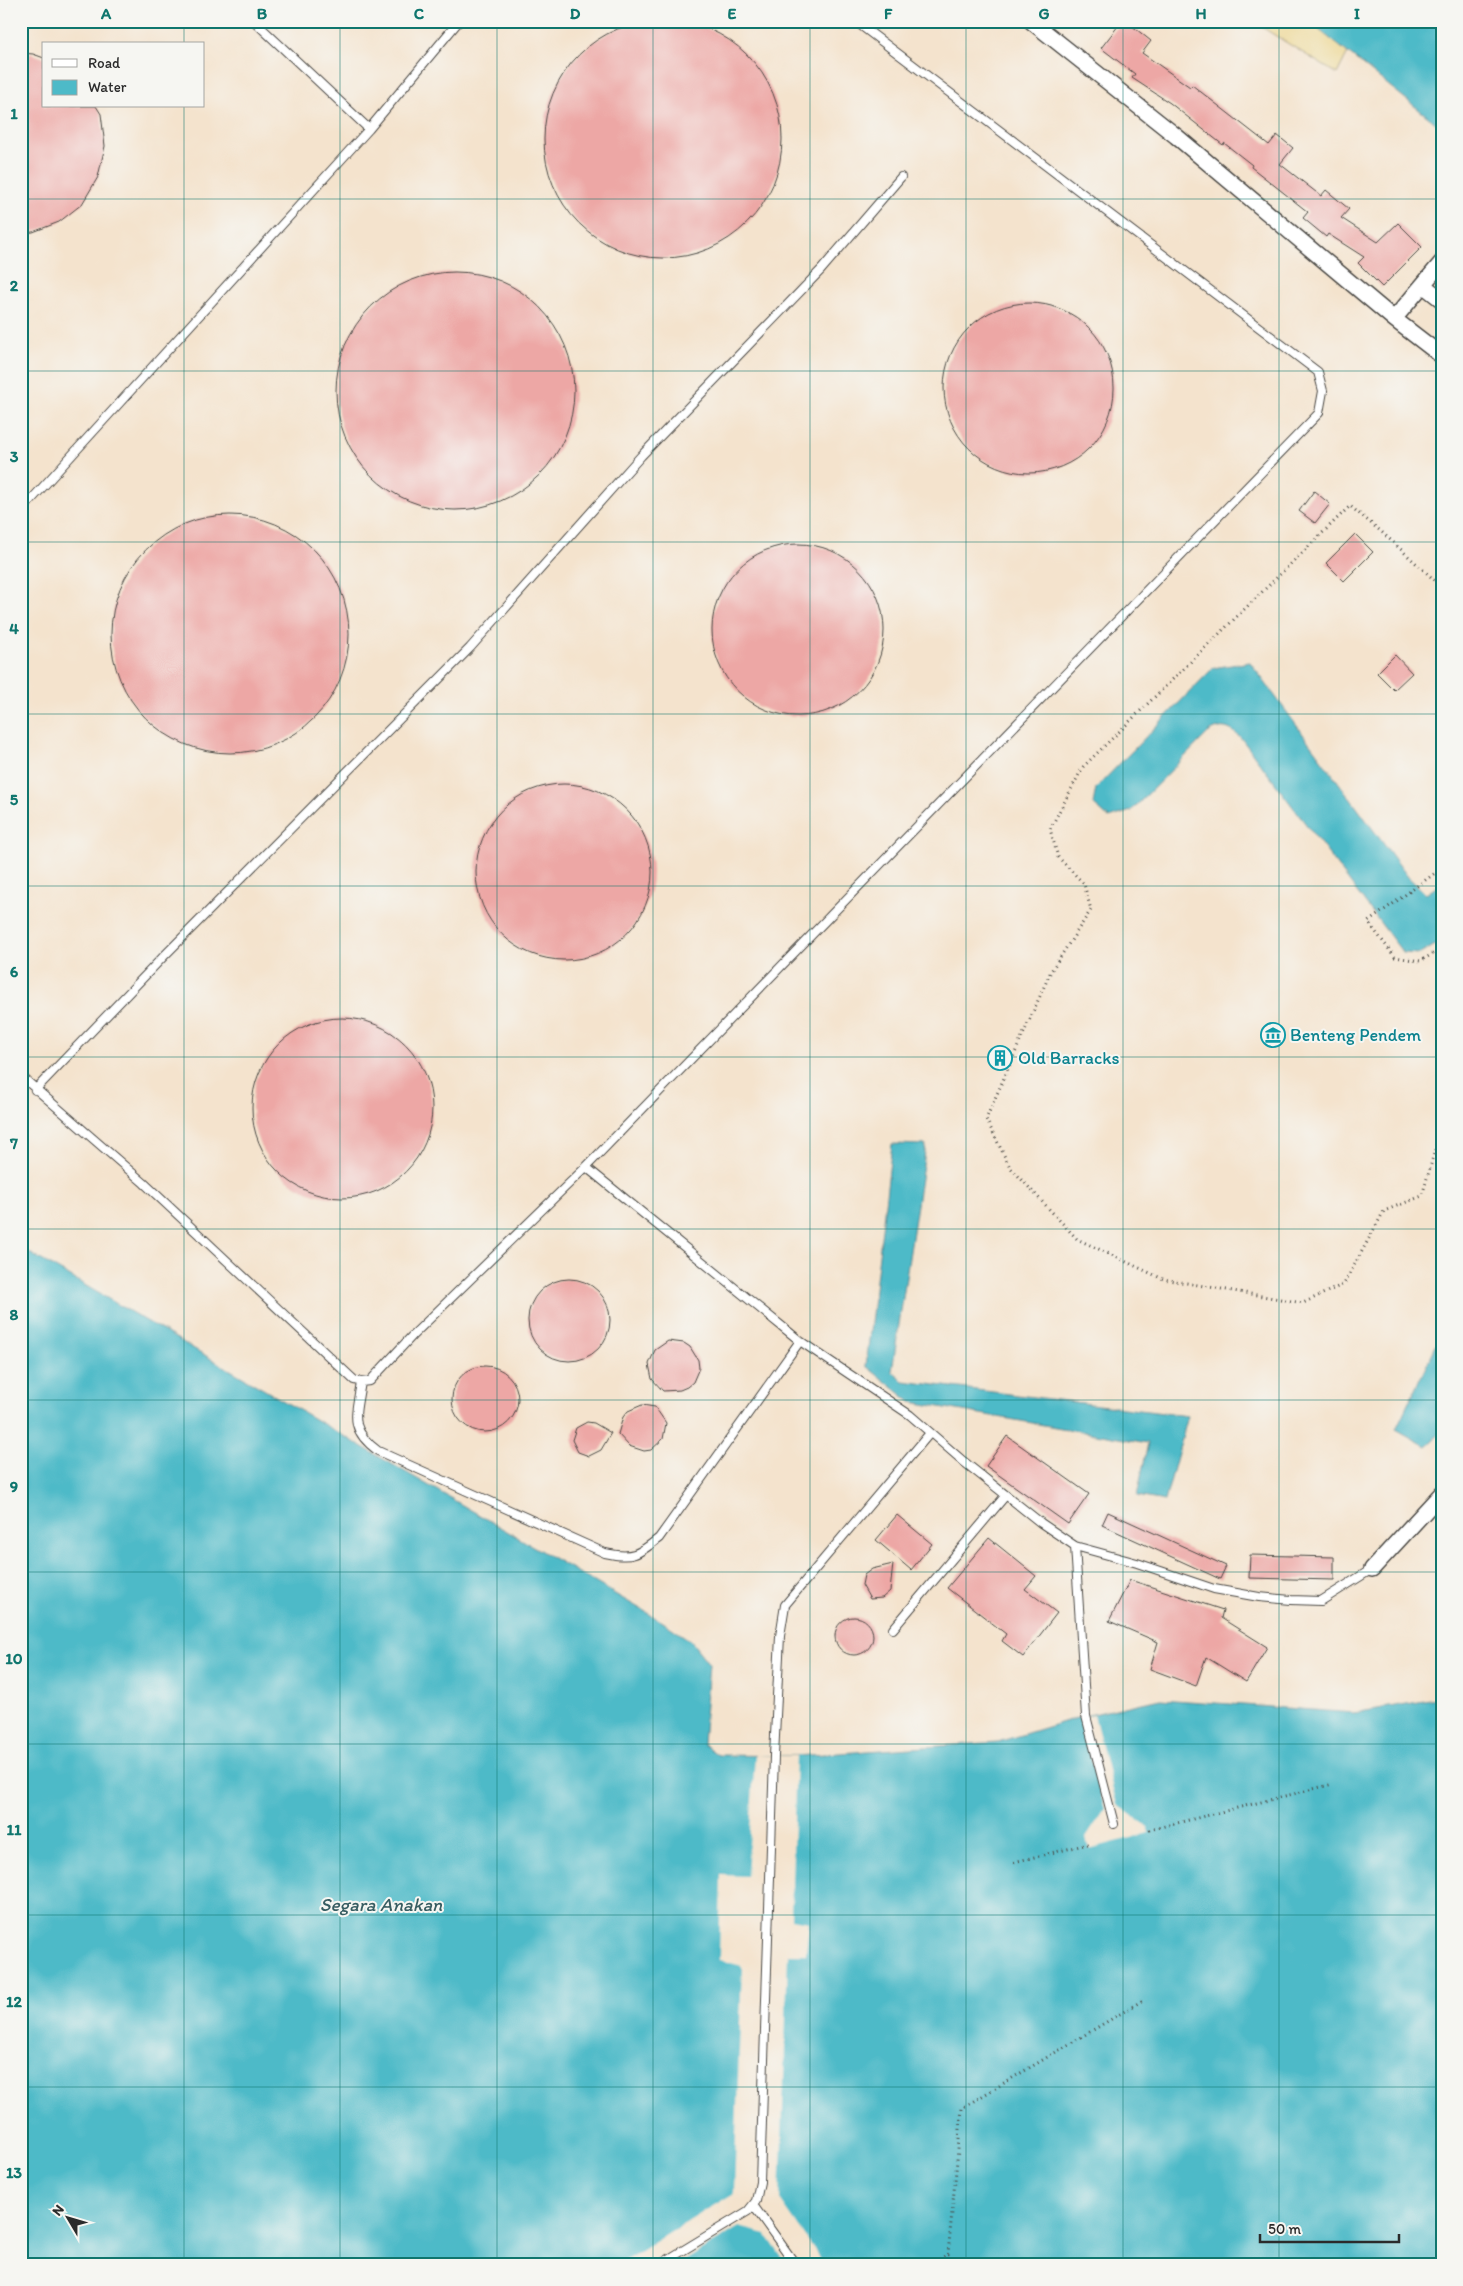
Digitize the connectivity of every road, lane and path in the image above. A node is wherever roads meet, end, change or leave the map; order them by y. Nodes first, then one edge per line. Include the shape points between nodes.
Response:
1 (254, 21) edge
2 (459, 21) edge
3 (855, 21) edge
4 (1030, 21) edge
5 (369, 129) junction
6 (902, 177) dead end
7 (1442, 262) edge
8 (1423, 284) junction
9 (1442, 300) edge
10 (1394, 319) junction
11 (1442, 356) edge
12 (21, 511) edge
13 (1442, 587) edge
14 (1442, 868) edge
15 (1442, 949) edge
16 (21, 1076) edge
17 (36, 1090) junction
18 (1442, 1125) edge
19 (586, 1167) junction
20 (800, 1341) junction
21 (361, 1382) junction
22 (930, 1433) junction
23 (1442, 1493) edge
24 (1006, 1495) junction
25 (1075, 1546) junction
26 (1372, 1568) joint
27 (893, 1629) dead end
28 (1333, 1784) dead end
29 (1114, 1824) dead end
30 (1149, 1830) dead end
31 (1088, 1844) dead end
32 (1014, 1862) dead end
33 (1145, 1999) dead end
34 (753, 2205) junction
35 (659, 2265) edge
36 (796, 2265) edge
37 (930, 2265) edge

1 - 5 lane
2 - 5 lane
3 - 19 lane via 1318,372 1321,407 1319,413
4 - 10 street via 1176,136
5 - 12 lane
6 - 17 lane via 821,270 641,456 470,648
7 - 8 street
8 - 9 street
8 - 10 street
10 - 11 street
13 - 18 path via 1350,506 1084,767 1050,829 1058,858 1084,884 1090,910 1051,971 986,1119 1010,1167 1078,1238 1163,1279 1304,1304 1344,1284 1384,1211 1422,1196
14 - 15 path via 1368,922 1395,956 1420,961
16 - 17 lane
17 - 21 lane via 144,1184 354,1380
19 - 20 lane
19 - 21 lane via 370,1381
20 - 21 lane via 659,1538 641,1552 624,1558 605,1553 378,1451 363,1440 355,1421
20 - 22 lane via 910,1415
22 - 24 lane
22 - 34 lane via 785,1605 782,1616 774,1756 760,2182
23 - 26 street
24 - 25 lane
24 - 27 lane
25 - 26 lane via 1137,1562 1214,1589 1291,1600 1321,1601
25 - 29 lane via 1086,1716
28 - 30 path
31 - 32 path
33 - 37 path via 962,2108 948,2254
34 - 35 lane via 731,2223
34 - 36 lane

